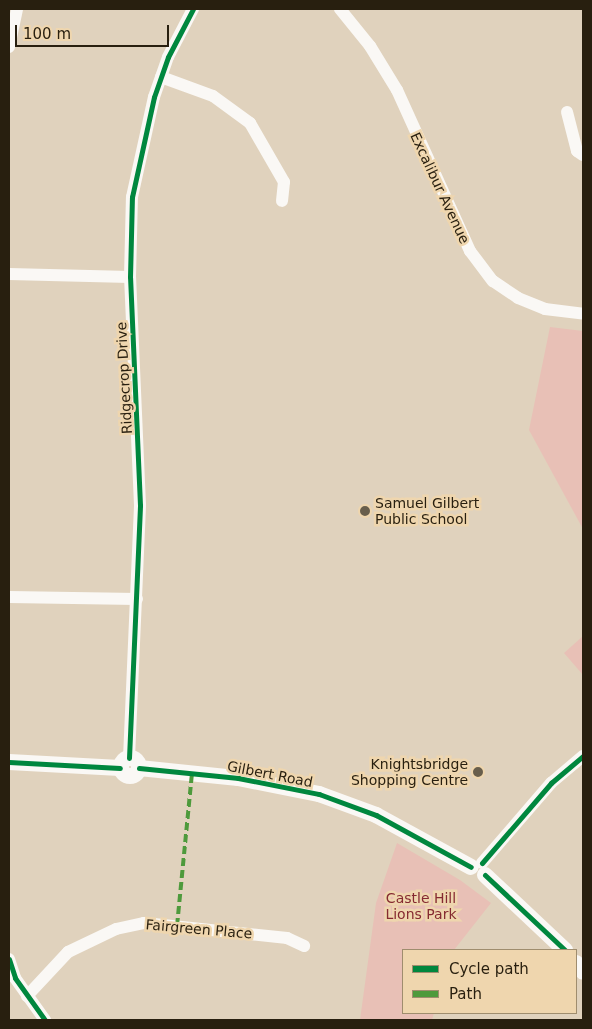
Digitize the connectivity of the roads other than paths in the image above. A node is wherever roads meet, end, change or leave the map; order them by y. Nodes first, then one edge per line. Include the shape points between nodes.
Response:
1 (17, 9) edge
2 (193, 9) edge
3 (340, 9) edge
4 (9, 47) edge
5 (161, 77) junction
6 (567, 112) dead end
7 (583, 155) edge
8 (282, 202) dead end
9 (9, 274) edge
10 (130, 277) junction
11 (583, 314) edge
12 (9, 597) edge
13 (137, 599) junction
14 (583, 756) edge
15 (9, 762) edge
16 (130, 764) junction
17 (479, 868) junction
18 (304, 946) dead end
19 (564, 949) edge
20 (9, 959) edge
21 (27, 996) junction
22 (45, 1020) edge

1 - 4 street
2 - 5 street, Ridgecrop Drive
3 - 11 street, Excalibur Avenue via 370,46 397,90 470,251 493,281 518,298 545,309
5 - 8 street via 213,96 250,123 284,182
5 - 10 street, Ridgecrop Drive via 136,172 129,237
6 - 7 street via 577,150
9 - 10 street
10 - 13 street, Ridgecrop Drive via 140,491
12 - 13 street
13 - 16 street, Ridgecrop Drive
14 - 17 street via 551,783
15 - 16 main road, Gilbert Road
16 - 17 main road, Gilbert Road via 238,778 319,794 376,815
17 - 19 main road, Gilbert Road
18 - 21 street, Fairgreen Place via 287,938 144,923 116,929 68,952
20 - 21 street via 15,978
21 - 22 street

